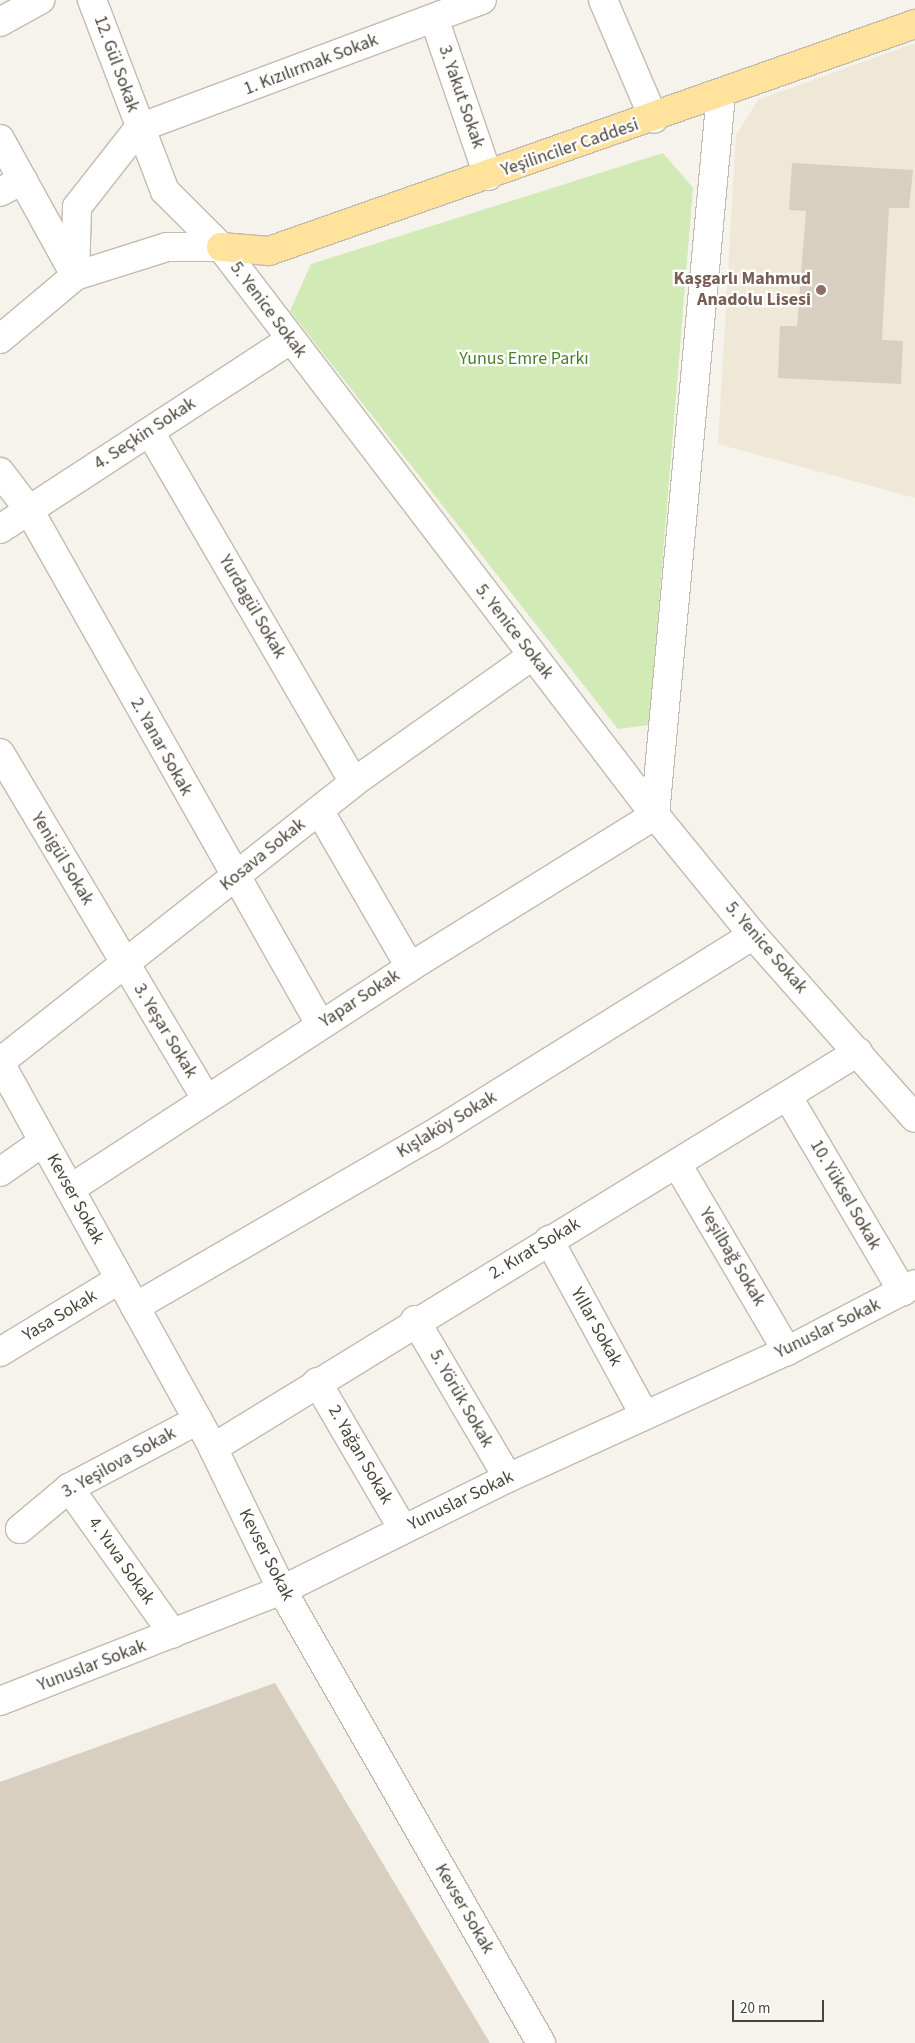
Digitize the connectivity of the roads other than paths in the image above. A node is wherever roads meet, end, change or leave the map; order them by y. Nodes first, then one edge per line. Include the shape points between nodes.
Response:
1 (40, 0) edge
2 (482, 0) edge
3 (603, 0) edge
4 (94, 1) edge
5 (434, 18) junction
6 (0, 22) edge
7 (915, 24) edge
8 (722, 94) junction
9 (654, 119) junction
10 (139, 128) junction
11 (0, 139) edge
12 (488, 176) junction
13 (12, 186) edge
14 (221, 247) junction
15 (75, 276) junction
16 (0, 338) edge
17 (290, 340) junction
18 (150, 432) junction
19 (0, 472) edge
20 (29, 510) junction
21 (0, 529) edge
22 (532, 656) junction
23 (0, 753) edge
24 (354, 782) junction
25 (319, 810) junction
26 (655, 815) junction
27 (234, 878) junction
28 (753, 935) junction
29 (125, 964) junction
30 (410, 967) junction
31 (320, 1024) junction
32 (858, 1052) junction
33 (0, 1063) edge
34 (788, 1097) junction
35 (206, 1098) junction
36 (915, 1118) edge
37 (44, 1142) junction
38 (677, 1164) junction
39 (0, 1172) edge
40 (70, 1189) junction
41 (549, 1240) junction
42 (120, 1279) junction
43 (909, 1288) edge
44 (135, 1307) junction
45 (415, 1320) junction
46 (787, 1351) junction
47 (0, 1352) edge
48 (317, 1382) junction
49 (644, 1414) junction
50 (198, 1420) junction
51 (213, 1448) junction
52 (508, 1478) junction
53 (69, 1488) junction
54 (20, 1529) dead end
55 (403, 1529) junction
56 (282, 1590) junction
57 (173, 1634) junction
58 (0, 1701) edge
59 (541, 2043) edge

1 - 6 street
2 - 5 street, 1. Kızılırmak Sokak
3 - 9 street
4 - 10 street, 12. Gül Sokak
5 - 10 street, 1. Kızılırmak Sokak
5 - 12 street, 3. Yakut Sokak
7 - 8 main road, Yeşilinciler Caddesi
8 - 9 main road, Yeşilinciler Caddesi
8 - 26 street
9 - 12 main road, Yeşilinciler Caddesi
10 - 14 street, 5. Yenice Sokak via 165,191
10 - 15 street via 76,207
11 - 13 street
12 - 14 main road, Yeşilinciler Caddesi via 270,251
13 - 15 street
14 - 15 street via 167,247
14 - 17 street, 5. Yenice Sokak
15 - 16 street
17 - 18 street, 4. Seçkin Sokak
17 - 22 street, 5. Yenice Sokak
18 - 20 street, 4. Seçkin Sokak
18 - 24 street, Yurdagül Sokak
19 - 20 street, 2. Yanar Sokak
20 - 21 street, 4. Seçkin Sokak
20 - 27 street, 2. Yanar Sokak
22 - 24 street, Kosava Sokak
22 - 26 street, 5. Yenice Sokak
23 - 29 street, Yenigül Sokak
24 - 25 street, Kosava Sokak
25 - 27 street, Kosava Sokak
25 - 30 street
26 - 28 street, 5. Yenice Sokak
26 - 30 street, Yapar Sokak
27 - 29 street, Kosava Sokak
27 - 31 street, 2. Yanar Sokak
28 - 32 street, 5. Yenice Sokak
28 - 44 street, Kışlaköy Sokak via 432,1135
29 - 33 street, Kosava Sokak
29 - 35 street, 3. Yeşar Sokak
30 - 31 street, Yapar Sokak
31 - 35 street, Yapar Sokak
32 - 34 street, 2. Kırat Sokak
32 - 36 street, 5. Yenice Sokak
33 - 37 street, Kevser Sokak
34 - 38 street, 2. Kırat Sokak
34 - 43 street, 10. Yüksel Sokak
35 - 40 street, Yapar Sokak
37 - 39 street
37 - 40 street, Kevser Sokak
38 - 41 street, 2. Kırat Sokak
38 - 46 street, Yeşilbağ Sokak
40 - 42 street, Kevser Sokak
41 - 45 street, 2. Kırat Sokak
41 - 49 street, Yıllar Sokak
42 - 44 street, Kevser Sokak
42 - 47 street, Yasa Sokak
43 - 46 street, Yunuslar Sokak
44 - 50 street, Kevser Sokak
45 - 48 street, 2. Kırat Sokak
45 - 52 street, 5. Yörük Sokak
46 - 49 street, Yunuslar Sokak
48 - 51 street, 2. Kırat Sokak
48 - 55 street, 2. Yağan Sokak
49 - 52 street, Yunuslar Sokak
50 - 51 street, Kevser Sokak
50 - 53 street, 3. Yeşilova Sokak
51 - 56 street, Kevser Sokak
52 - 55 street, Yunuslar Sokak
53 - 54 street, 3. Yeşilova Sokak
53 - 57 street, 4. Yuva Sokak
55 - 56 street, Yunuslar Sokak
56 - 57 street, Yunuslar Sokak
56 - 59 street, Kevser Sokak
57 - 58 street, Yunuslar Sokak

